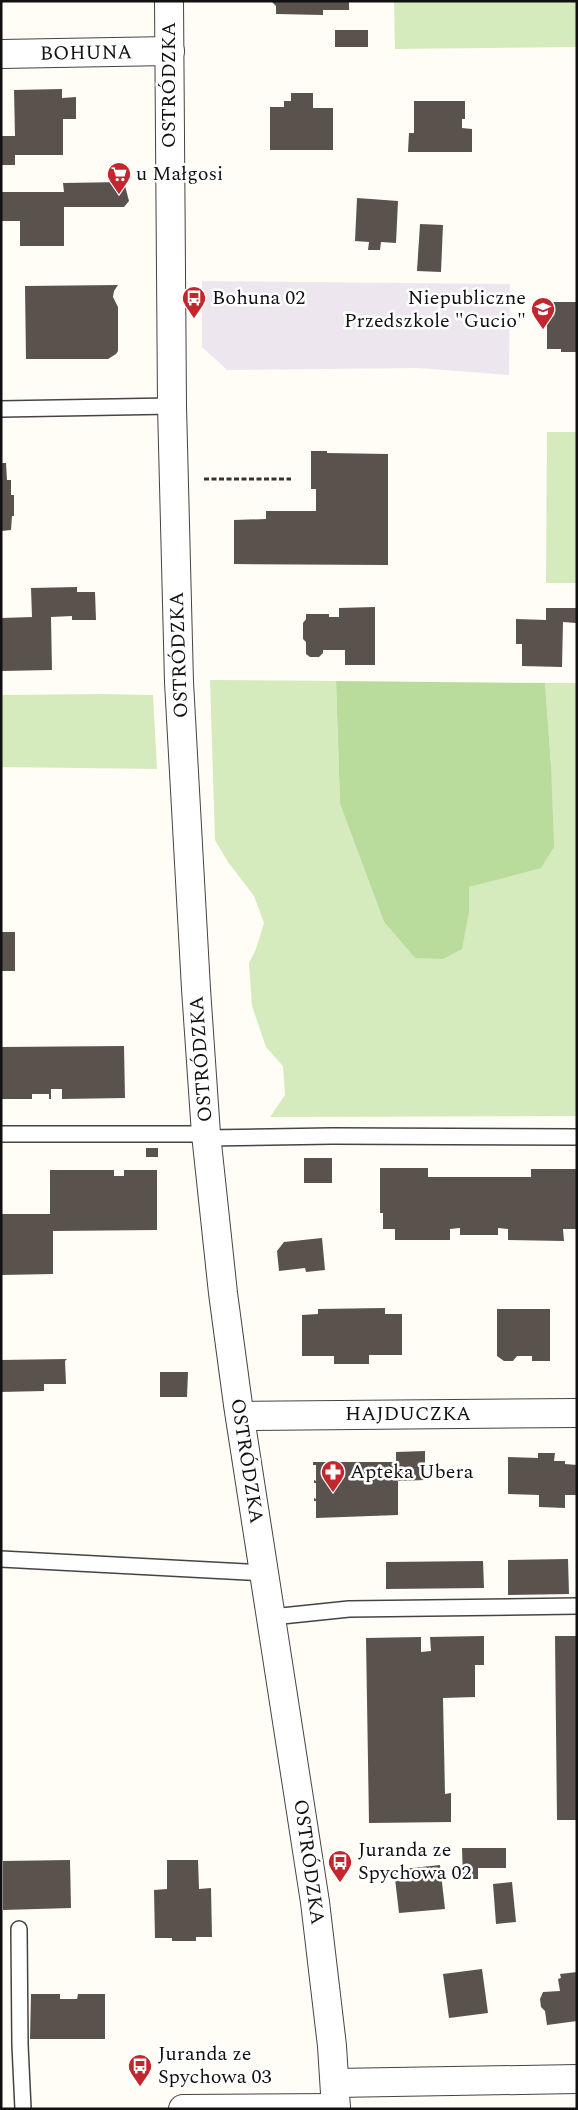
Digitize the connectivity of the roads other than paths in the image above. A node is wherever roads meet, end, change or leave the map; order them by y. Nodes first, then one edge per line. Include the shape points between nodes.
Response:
1 (169, 1) edge
2 (170, 51) junction
3 (1, 54) edge
4 (172, 406) junction
5 (1, 409) edge
6 (1, 1134) edge
7 (207, 1136) junction
8 (577, 1137) edge
9 (577, 1413) edge
10 (240, 1416) junction
11 (1, 1560) edge
12 (265, 1573) junction
13 (577, 1606) edge
14 (272, 1617) junction
15 (19, 1929) dead end
16 (577, 2079) edge
17 (335, 2100) edge
18 (23, 2109) edge
19 (183, 2109) edge

1 - 2 street, OSTRÓDZKA
2 - 3 street, BOHUNA
2 - 4 street, OSTRÓDZKA
4 - 5 lane
4 - 7 street, OSTRÓDZKA via 180,682
6 - 7 lane
7 - 8 lane
7 - 10 street, OSTRÓDZKA
9 - 10 street, HAJDUCZKA
10 - 12 street, OSTRÓDZKA
11 - 12 lane
12 - 14 street, OSTRÓDZKA
13 - 14 lane via 349,1609
14 - 17 street, OSTRÓDZKA via 316,1902
15 - 18 lane
16 - 17 street
17 - 19 street

